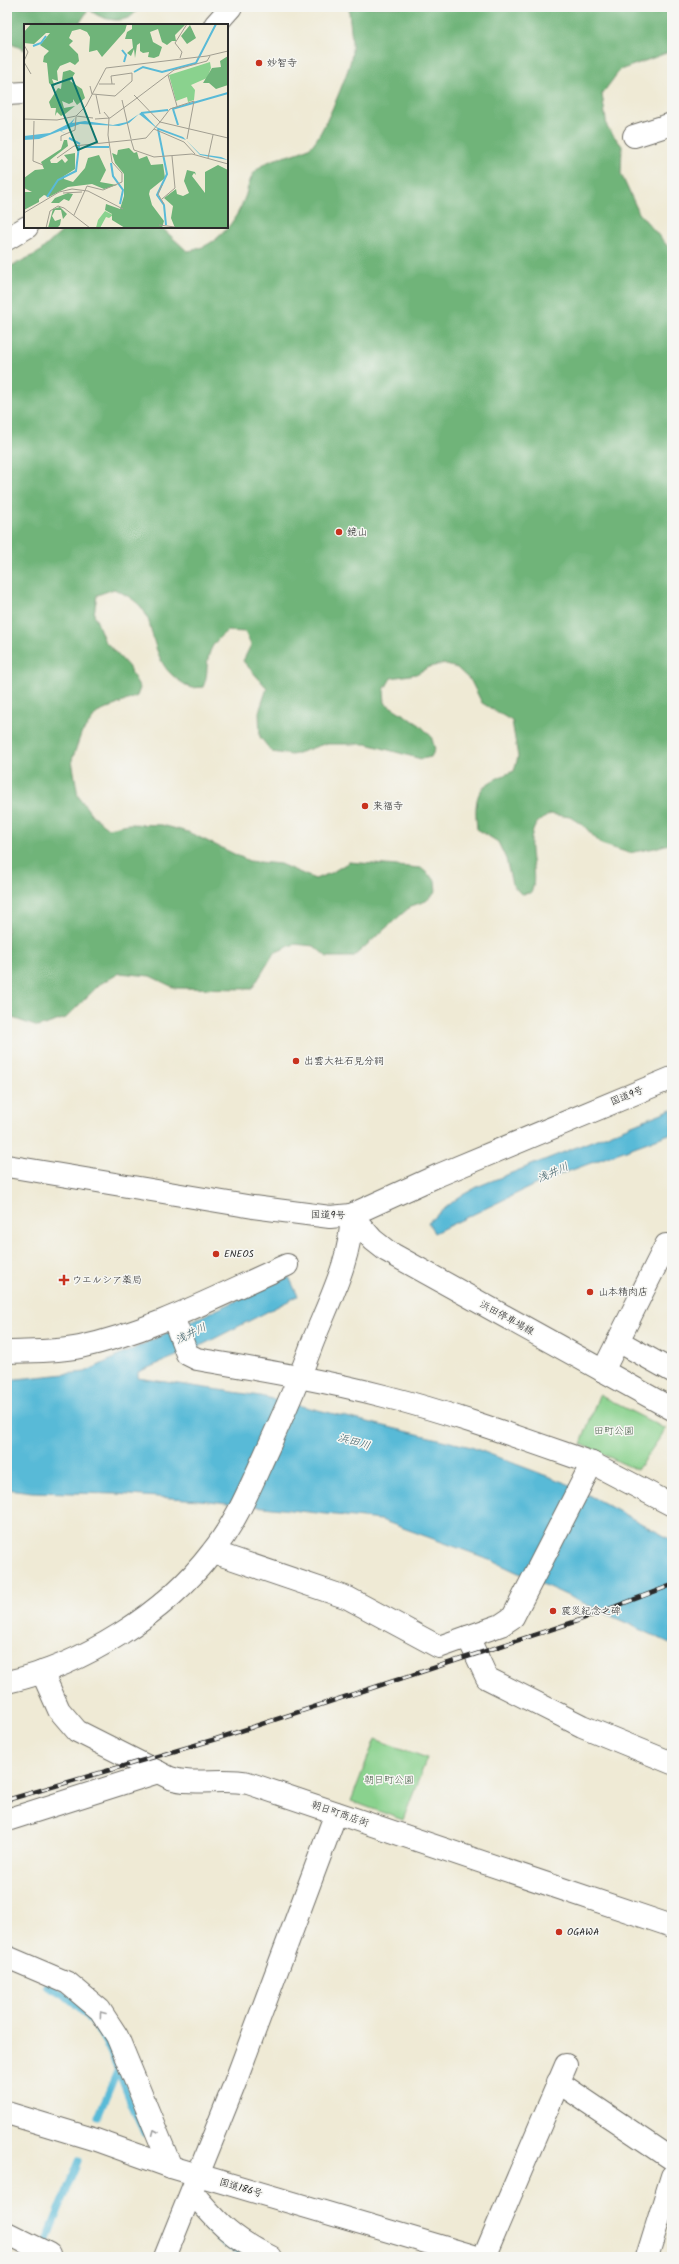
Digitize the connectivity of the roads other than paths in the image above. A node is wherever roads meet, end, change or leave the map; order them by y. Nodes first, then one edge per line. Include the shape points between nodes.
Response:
1 (230, 7) edge
2 (216, 24) edge
3 (24, 93) edge
4 (7, 94) edge
5 (672, 124) edge
6 (634, 136) dead end
7 (25, 228) edge
8 (7, 238) edge
9 (672, 1078) edge
10 (7, 1166) edge
11 (351, 1215) junction
12 (672, 1249) edge
13 (286, 1265) dead end
14 (174, 1321) junction
15 (618, 1341) junction
16 (7, 1352) edge
17 (603, 1371) junction
18 (672, 1371) edge
19 (298, 1382) junction
20 (672, 1409) edge
21 (589, 1468) junction
22 (672, 1505) edge
23 (212, 1552) junction
24 (468, 1637) junction
25 (42, 1672) junction
26 (7, 1682) edge
27 (672, 1763) edge
28 (158, 1772) junction
29 (336, 1813) junction
30 (7, 1820) edge
31 (672, 1926) edge
32 (7, 1956) edge
33 (7, 2113) edge
34 (672, 2159) edge
35 (171, 2167) junction
36 (672, 2176) edge
37 (195, 2184) junction
38 (7, 2233) edge
39 (46, 2254) edge
40 (165, 2257) edge
41 (271, 2257) edge
42 (477, 2257) edge
43 (484, 2257) edge
44 (647, 2257) edge

1 - 2 main road
3 - 4 main road
5 - 6 main road
7 - 8 main road
9 - 11 main road, 国道9号 via 439,1175
10 - 11 main road, 国道9号 via 260,1208 330,1217
11 - 17 main road, 浜田停車場線 via 372,1240 387,1251
11 - 19 main road via 352,1230 345,1259
12 - 15 main road via 666,1246
13 - 14 main road
14 - 16 main road via 79,1347
14 - 19 main road via 187,1354 197,1359
15 - 17 main road
15 - 18 main road
17 - 20 main road, 浜田停車場線
19 - 21 main road via 384,1396 464,1418
19 - 23 main road via 240,1509
21 - 22 main road
21 - 24 main road via 514,1617 501,1625
23 - 24 main road via 348,1598 439,1647
23 - 25 main road via 172,1595 146,1616 113,1638
24 - 27 main road via 487,1678 582,1726
25 - 26 main road
25 - 28 main road, 朝日町商店街 via 59,1710 77,1731
28 - 29 main road, 朝日町商店街 via 182,1781 244,1782
28 - 30 main road
29 - 31 main road, 朝日町商店街
29 - 37 main road
35 -> 32 main road via 117,2036 100,2010 68,1983
33 - 35 main road, 国道186号 via 96,2140
34 - 43 main road via 562,2073
35 - 37 main road, 国道186号
36 - 44 main road
37 - 40 main road
37 - 41 main road via 220,2225 246,2244
37 - 42 main road, 国道186号
38 - 39 main road

